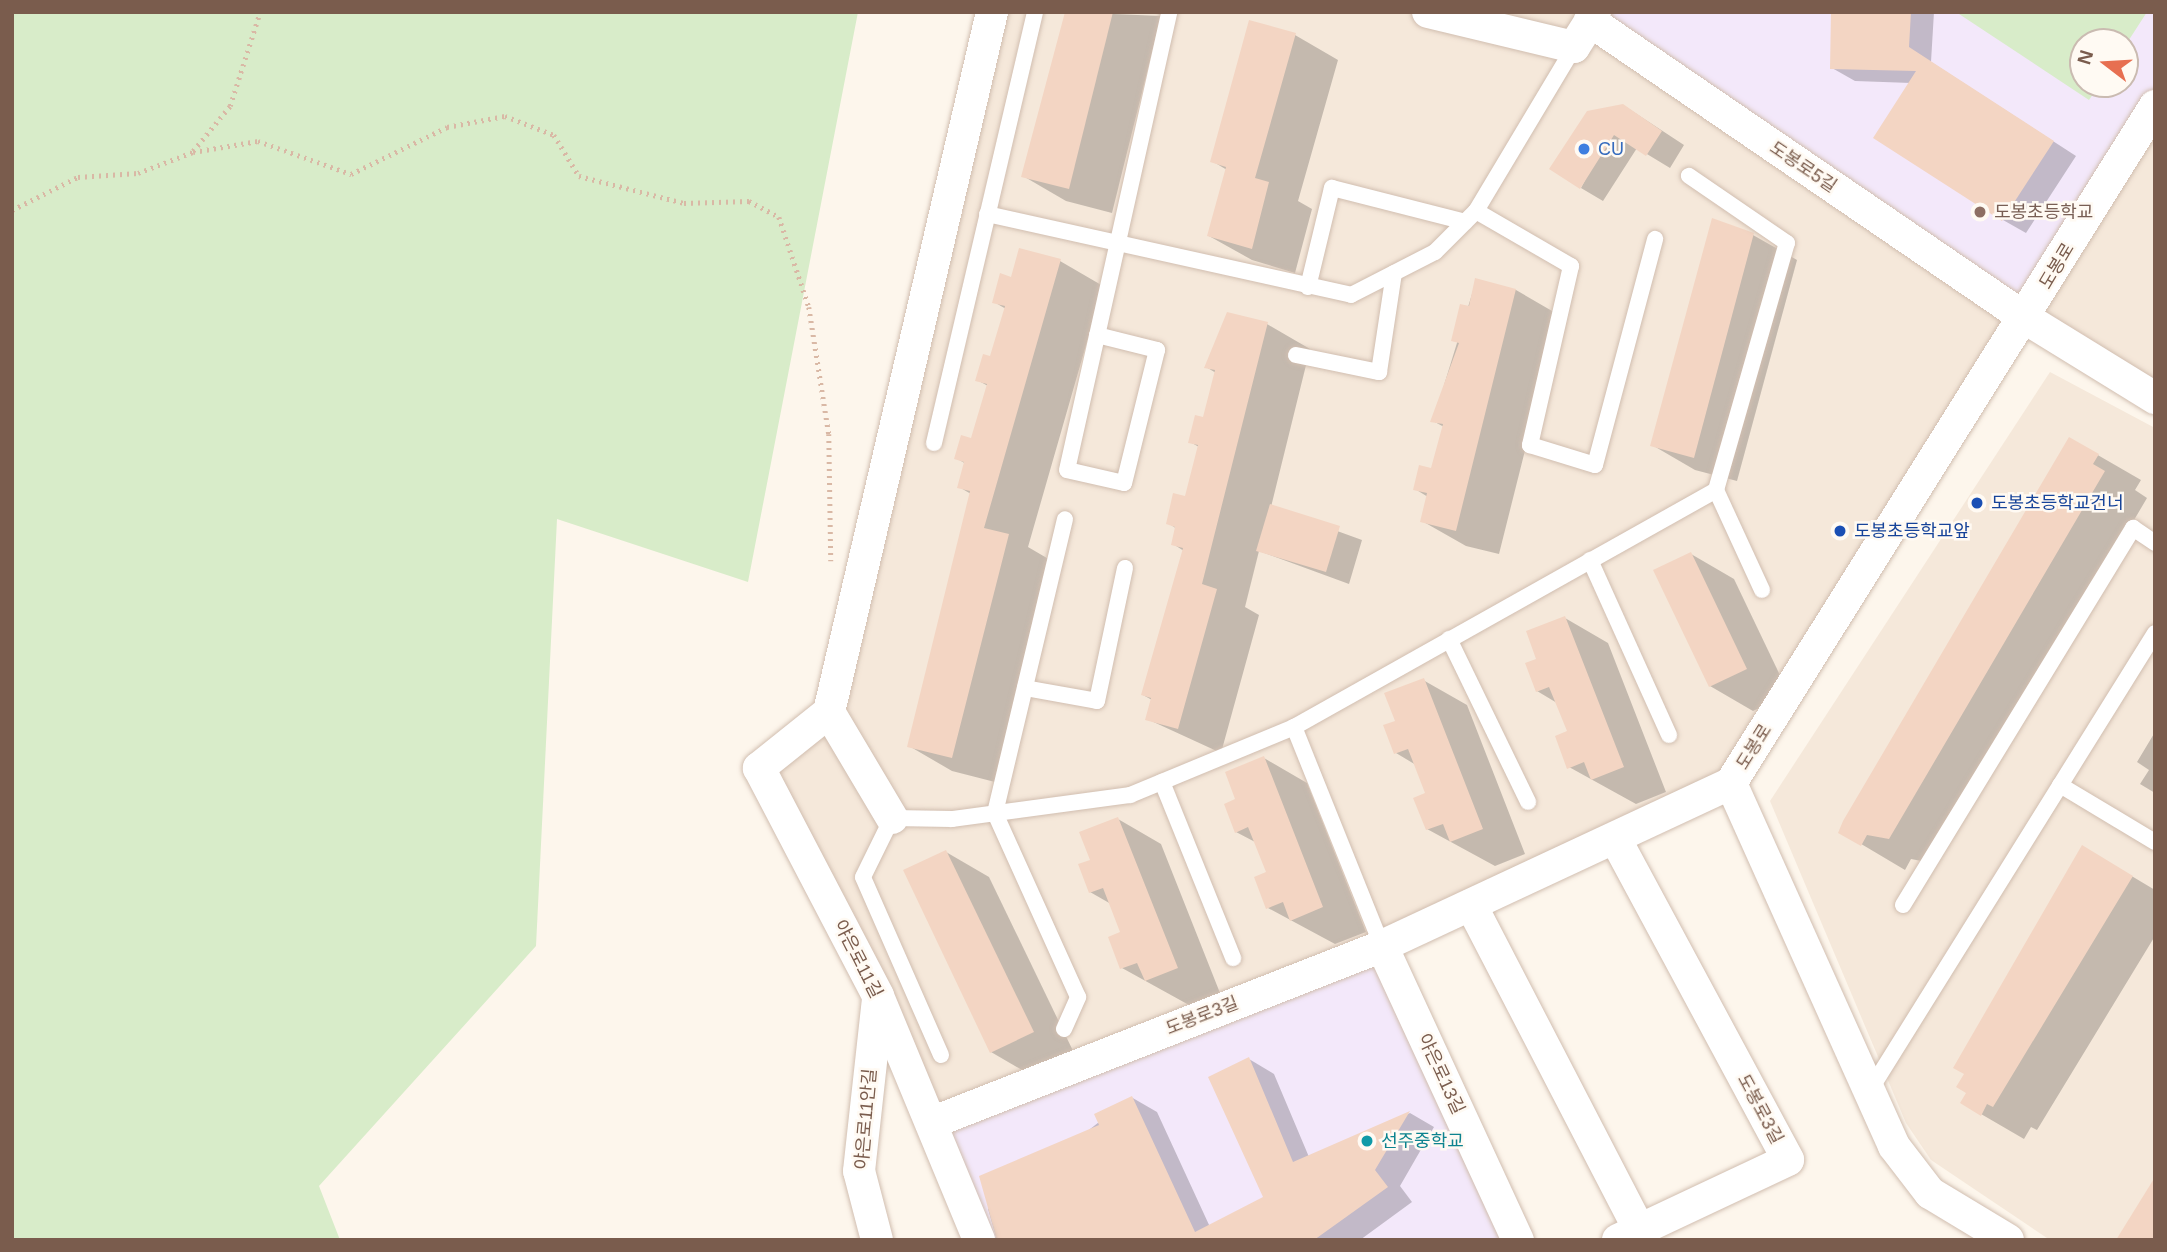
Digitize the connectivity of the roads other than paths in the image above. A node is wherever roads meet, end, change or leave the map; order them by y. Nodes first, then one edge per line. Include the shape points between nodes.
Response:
1 (992, 12) edge
2 (1035, 12) edge
3 (1169, 12) edge
4 (1428, 12) edge
5 (1587, 27) edge
6 (2155, 106) edge
7 (1689, 176) dead end
8 (987, 214) junction
9 (1471, 216) junction
10 (1655, 239) dead end
11 (1118, 244) junction
12 (1394, 273) junction
13 (1308, 287) junction
14 (2025, 318) junction
15 (1097, 335) junction
16 (1296, 355) dead end
17 (2155, 397) edge
18 (934, 443) dead end
19 (1716, 490) junction
20 (1065, 519) dead end
21 (2155, 543) edge
22 (1590, 560) junction
23 (1125, 568) dead end
24 (1762, 590) dead end
25 (2155, 633) edge
26 (1449, 639) junction
27 (1025, 688) junction
28 (829, 712) junction
29 (1294, 727) junction
30 (1668, 734) dead end
31 (1162, 782) junction
32 (1731, 783) junction
33 (2060, 785) junction
34 (1528, 802) dead end
35 (995, 813) junction
36 (892, 818) junction
37 (1616, 840) junction
38 (2155, 842) edge
39 (1471, 905) junction
40 (1903, 905) dead end
41 (1382, 946) junction
42 (1233, 958) dead end
43 (878, 996) junction
44 (1064, 1029) dead end
45 (941, 1055) dead end
46 (1872, 1087) junction
47 (931, 1123) junction
48 (1628, 1234) edge
49 (877, 1240) edge
50 (979, 1240) edge
51 (1518, 1240) edge
52 (2008, 1240) edge

1 - 28 street
2 - 8 lane
3 - 11 lane
4 - 5 street
5 - 9 lane
5 - 14 street, 도봉로5길
6 - 14 street, 도봉로
7 - 19 lane via 1787,243
8 - 11 lane
8 - 18 lane
9 - 10 lane via 1571,266 1530,445 1595,465
9 - 12 lane via 1435,252
9 - 13 lane via 1332,188
11 - 13 lane
11 - 15 lane
12 - 13 lane via 1351,295
12 - 16 lane via 1379,372
14 - 17 street
14 - 32 street, 도봉로
15 - 15 lane via 1067,470 1124,483 1157,350
19 - 22 lane
19 - 24 lane
20 - 27 lane
21 - 40 lane via 2133,528
22 - 26 lane
22 - 30 lane
23 - 27 lane via 1097,701
25 - 33 lane
26 - 29 lane
26 - 34 lane
27 - 35 lane
28 - 36 street
28 - 43 street, 야은로11길 via 759,768
29 - 31 lane
29 - 41 lane
31 - 35 lane via 1130,795
31 - 42 lane
32 - 37 street, 도봉로3길
32 - 46 street, 도봉로
33 - 38 lane
33 - 46 lane
35 - 36 lane
35 - 44 lane via 1078,997
36 - 45 lane via 863,877
37 - 39 street, 도봉로3길
37 - 48 street, 도봉로3길 via 1788,1160
39 - 41 street, 도봉로3길
39 - 48 street, 도봉로3길
41 - 47 street, 도봉로3길
41 - 51 street, 야은로13길
43 - 47 street, 야은로11길
43 - 49 street, 야은로11안길 via 859,1171
46 - 52 street, 도봉로 via 1894,1146 1930,1193
47 - 50 street, 야은로11길

